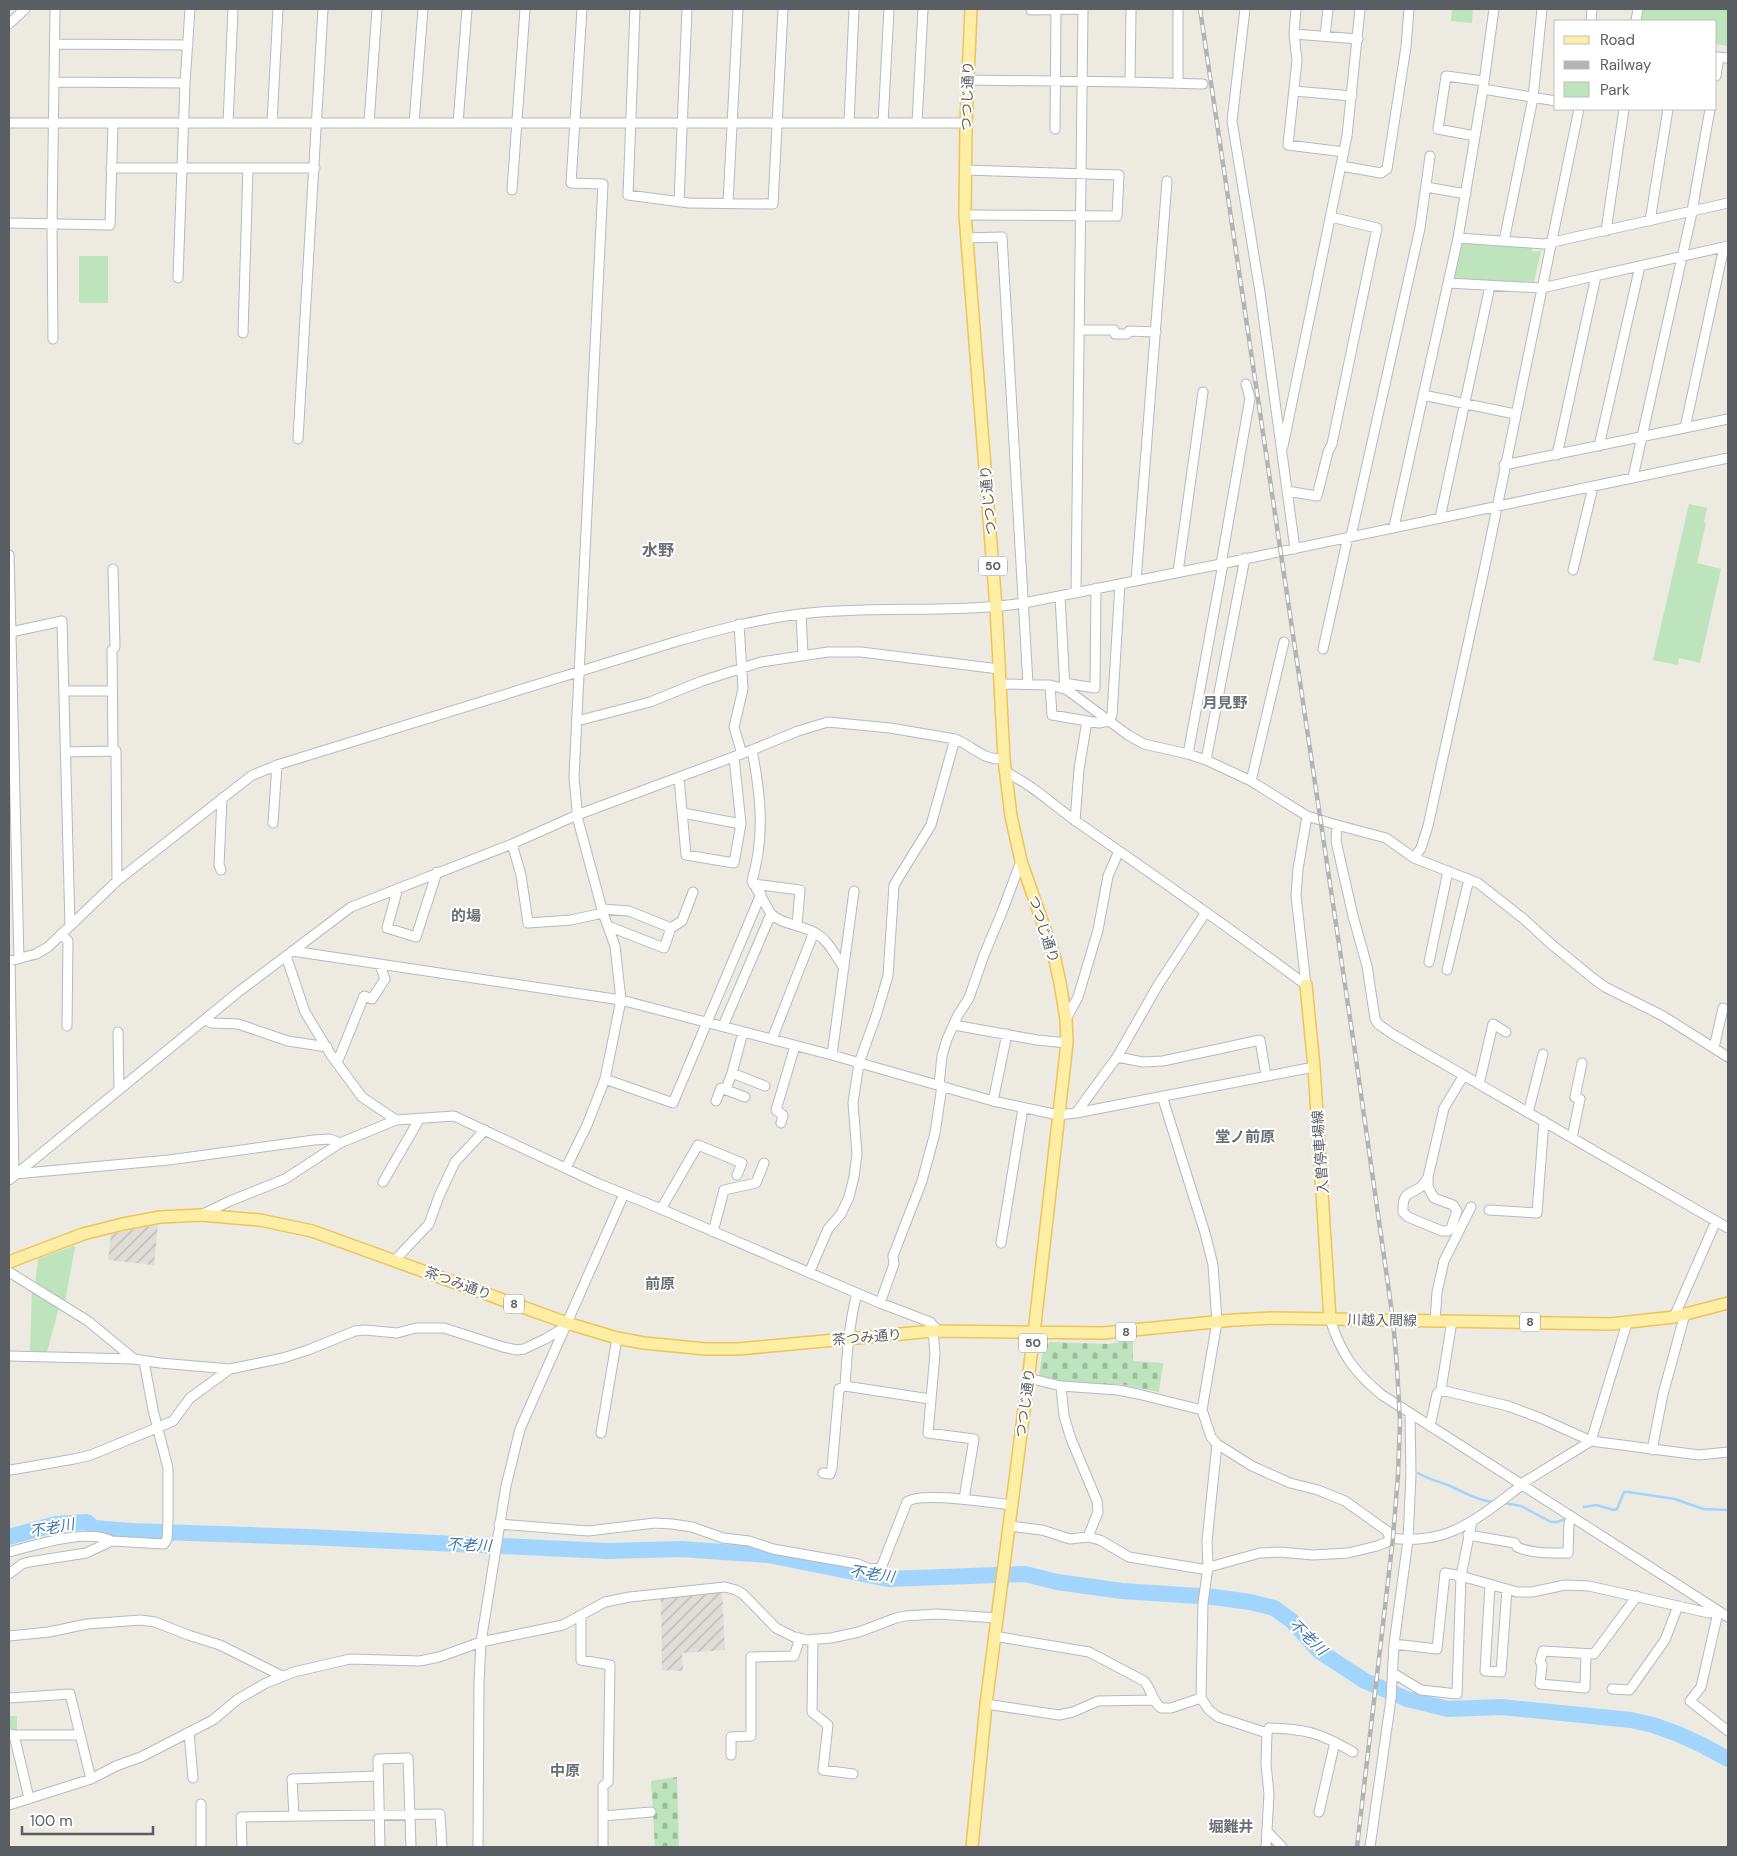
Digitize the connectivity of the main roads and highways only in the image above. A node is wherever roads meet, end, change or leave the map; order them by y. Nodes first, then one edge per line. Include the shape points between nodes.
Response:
1 (971, 9) edge
2 (1306, 985) road end
3 (9, 1262) edge
4 (1728, 1303) edge
5 (1330, 1320) junction
6 (1034, 1333) junction
7 (972, 1847) edge

1 - 6 main road, つつじ通り / 50 via 966,123 966,238 996,607 1005,772 1021,861 1054,954 1066,1019 1067,1043
2 - 5 main road, 入曽停車場線
3 - 6 main road, 茶つみ通り / 8 via 76,1236 123,1224 160,1217 230,1216 312,1231 566,1326 644,1343 706,1350 936,1331
4 - 5 main road, 川越入間線 / 8 via 1679,1316 1611,1324
5 - 6 main road, 川越入間線 / 8 via 1274,1318 1103,1333
6 - 7 main road, つつじ通り / 50 via 994,1636

